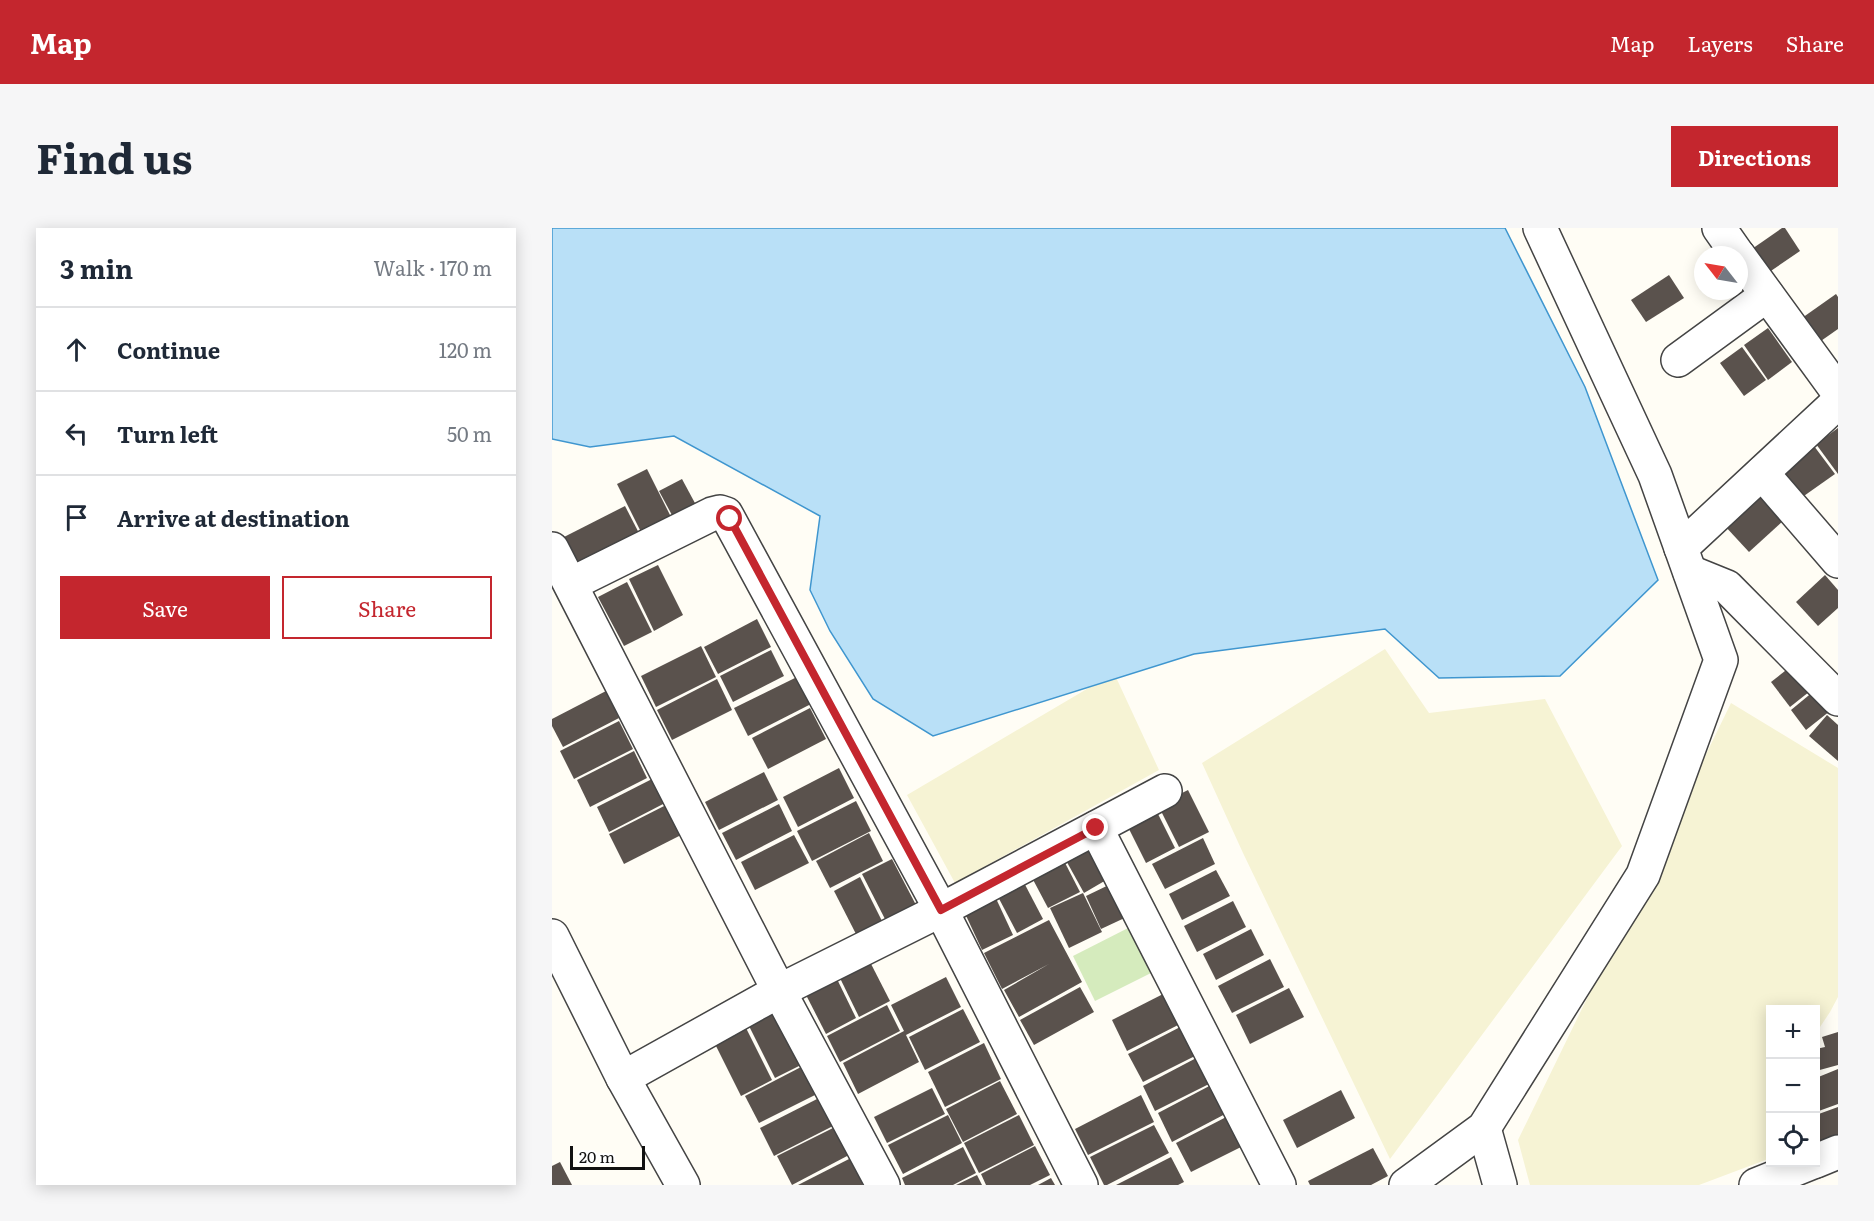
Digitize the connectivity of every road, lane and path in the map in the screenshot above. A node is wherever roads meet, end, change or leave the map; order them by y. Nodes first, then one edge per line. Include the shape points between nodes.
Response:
1 (1540, 228) edge
2 (1719, 228) edge
3 (1732, 246) edge
4 (1748, 269) edge
5 (1767, 295) junction
6 (1678, 360) dead end
7 (1838, 392) edge
8 (1838, 402) edge
9 (1762, 473) junction
10 (552, 549) edge
11 (1686, 560) junction
12 (1838, 561) edge
13 (571, 584) junction
14 (1838, 699) edge
15 (1165, 791) dead end
16 (1096, 828) junction
17 (941, 910) junction
18 (552, 936) edge
19 (779, 991) junction
20 (623, 1078) junction
21 (1484, 1128) junction
22 (1838, 1152) edge
23 (1820, 1160) edge
24 (1801, 1167) edge
25 (683, 1185) edge
26 (883, 1185) edge
27 (1081, 1185) edge
28 (1279, 1185) edge
29 (1406, 1185) edge
30 (1500, 1185) edge
31 (1756, 1185) edge

1 - 11 street via 1655,475
2 - 3 street
4 - 5 street
5 - 6 street
5 - 7 street
8 - 9 street
9 - 11 street
9 - 12 street
10 - 13 street
11 - 14 street via 1728,587
11 - 21 street via 1721,660 1643,875
13 - 17 street via 712,514 726,514
13 - 19 street
15 - 16 street
16 - 17 street
16 - 28 street
17 - 19 street
17 - 27 street
18 - 20 street
19 - 20 street
19 - 26 street
20 - 25 street
21 - 29 street
21 - 30 street
22 - 23 street
24 - 31 street

